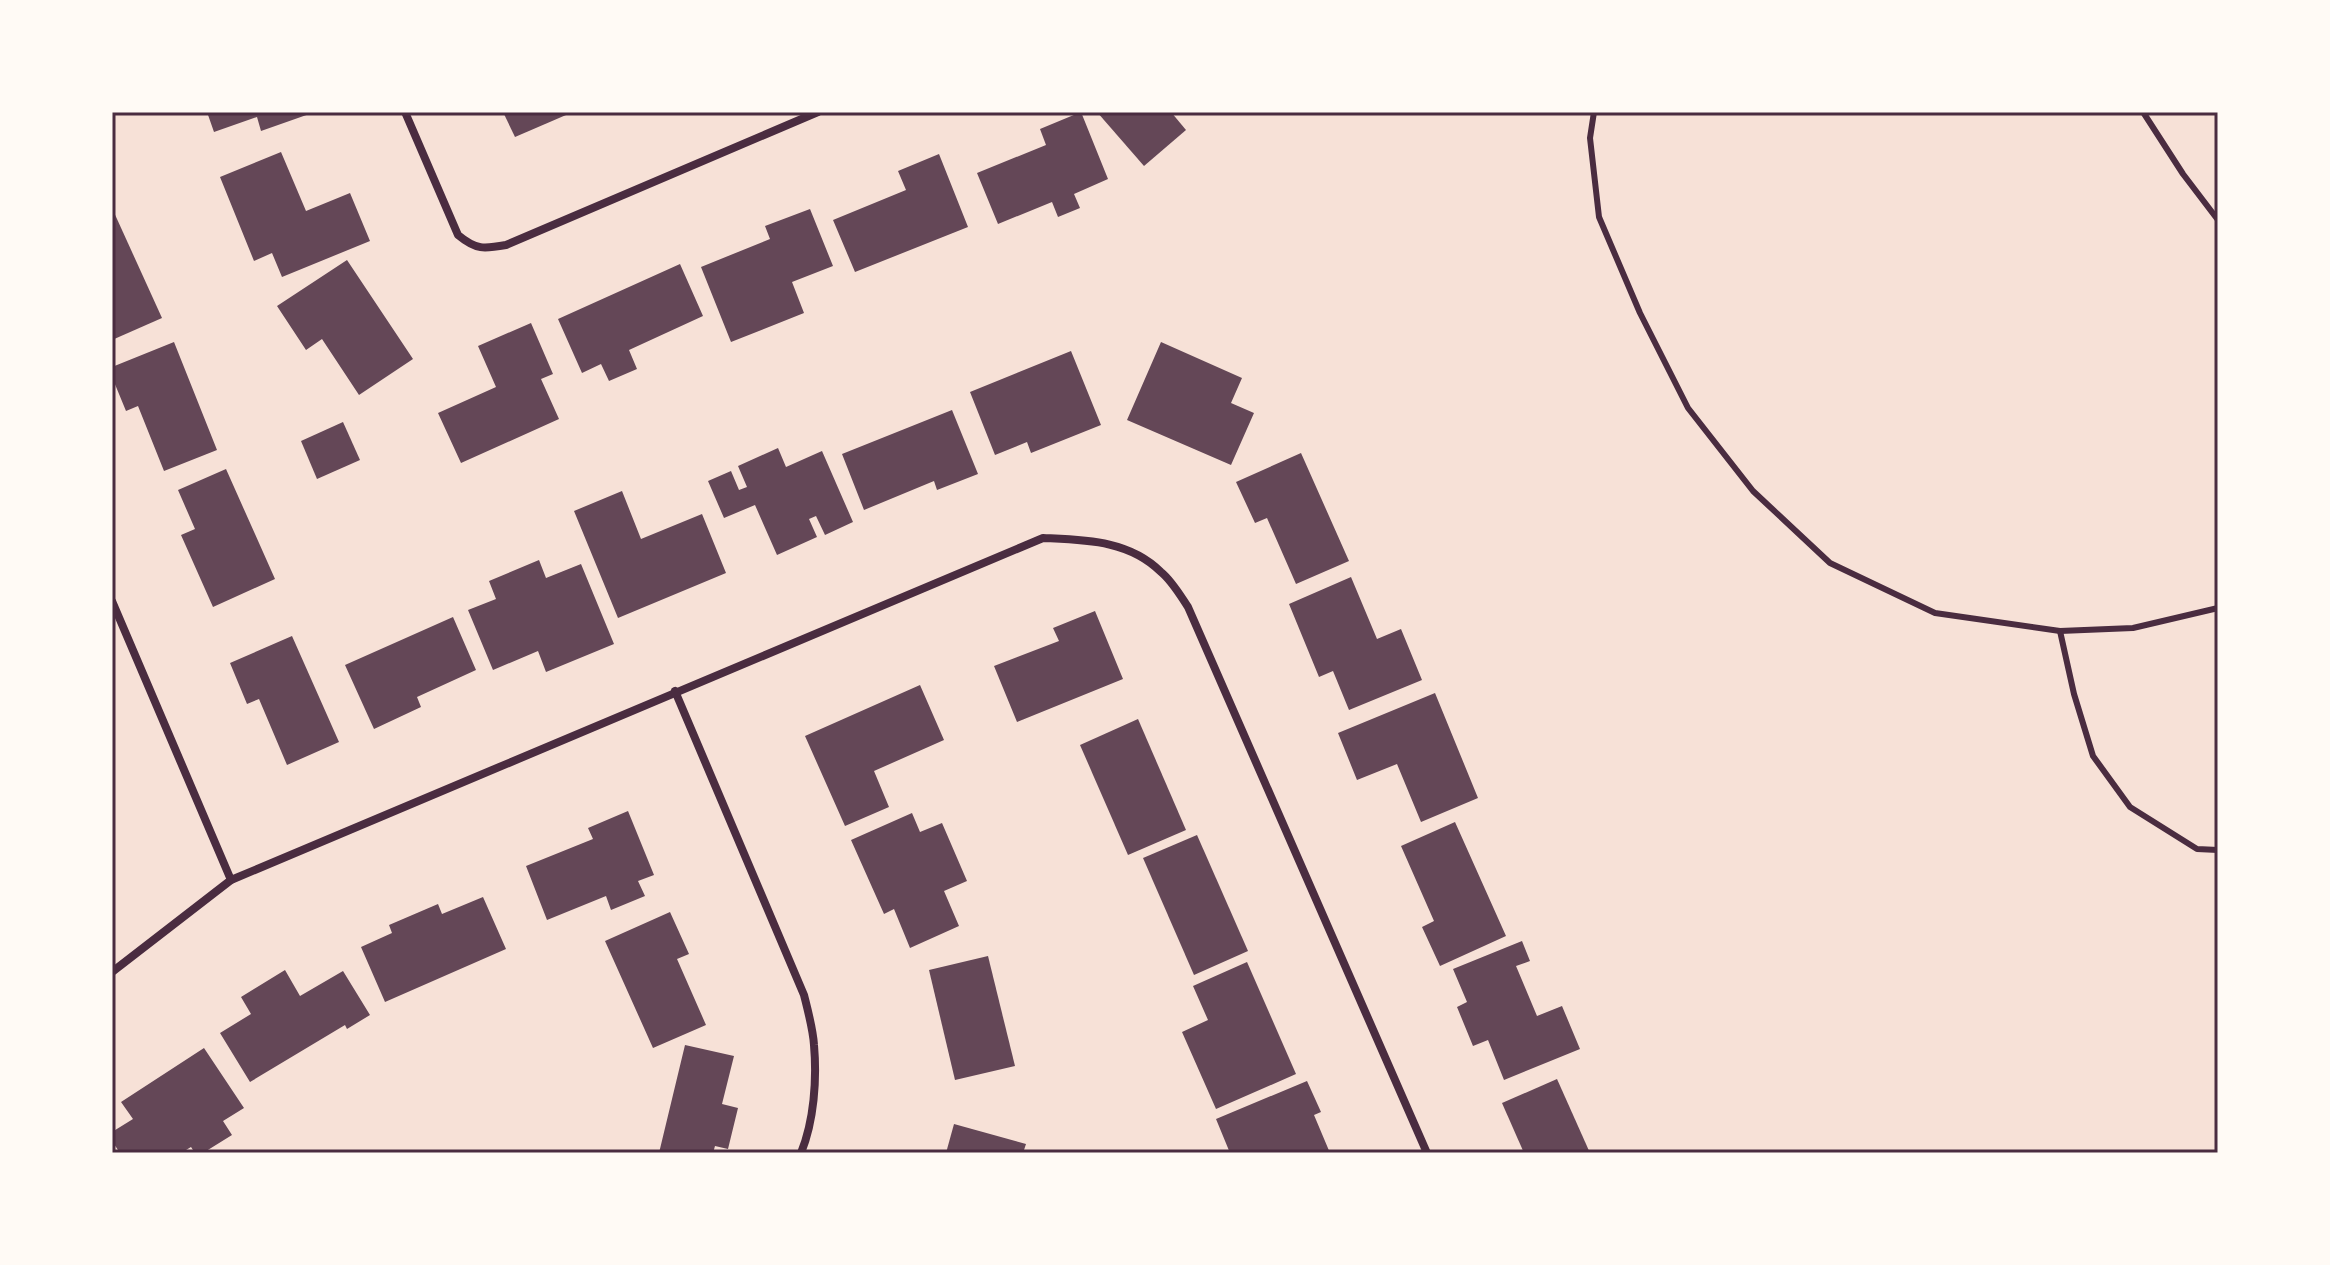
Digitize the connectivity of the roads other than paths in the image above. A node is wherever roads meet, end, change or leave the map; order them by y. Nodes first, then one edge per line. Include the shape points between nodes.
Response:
1 (405, 112) edge
2 (818, 112) edge
3 (1594, 112) edge
4 (2143, 112) edge
5 (2218, 220) edge
6 (112, 601) edge
7 (2218, 608) edge
8 (2060, 631) junction
9 (675, 691) junction
10 (2218, 850) edge
11 (231, 880) junction
12 (112, 972) edge
13 (801, 1153) edge
14 (1427, 1153) edge

1 - 2 street via 458,235 471,246 486,249
3 - 8 lane via 1590,138 1599,217 1688,408 1753,491 1830,563 1935,613
4 - 5 lane
6 - 11 street
7 - 8 lane via 2133,628
8 - 10 lane via 2093,756 2130,807 2197,849
9 - 11 street
9 - 13 street via 804,995 814,1043 815,1086
9 - 14 street via 1043,538 1127,548 1161,572 1188,607
11 - 12 street

